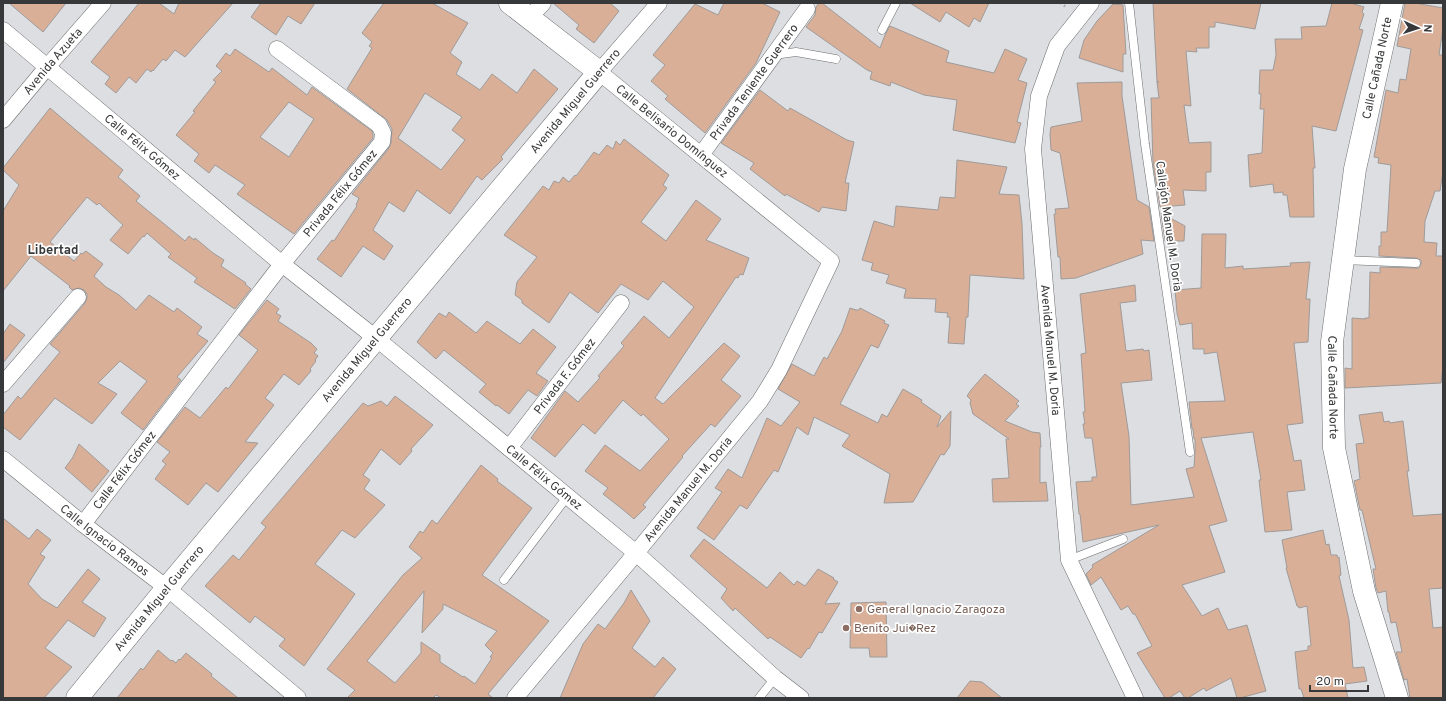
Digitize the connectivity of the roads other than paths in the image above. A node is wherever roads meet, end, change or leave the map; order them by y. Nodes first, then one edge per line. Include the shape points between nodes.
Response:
1 (103, 3) edge
2 (510, 3) edge
3 (659, 3) edge
4 (896, 3) edge
5 (1091, 3) edge
6 (1129, 3) edge
7 (1392, 3) edge
8 (807, 9) dead end
9 (536, 11) edge
10 (3, 30) edge
11 (882, 30) dead end
12 (277, 49) dead end
13 (773, 55) junction
14 (836, 59) dead end
15 (48, 66) junction
16 (599, 72) junction
17 (3, 120) edge
18 (701, 155) junction
19 (1343, 260) junction
20 (832, 261) joint
21 (1416, 263) dead end
22 (282, 264) junction
23 (78, 297) dead end
24 (621, 303) dead end
25 (377, 339) junction
26 (3, 384) edge
27 (509, 448) junction
28 (1190, 452) dead end
29 (3, 459) edge
30 (568, 497) junction
31 (83, 524) junction
32 (1123, 539) dead end
33 (636, 553) junction
34 (1069, 560) junction
35 (504, 580) dead end
36 (167, 588) junction
37 (775, 678) junction
38 (77, 698) edge
39 (298, 698) edge
40 (515, 698) edge
41 (759, 698) edge
42 (801, 698) edge
43 (1135, 698) edge
44 (1397, 698) edge

1 - 15 street, Avenida Azueta
2 - 9 street, Calle Belisario Domínguez
3 - 16 street, Avenida Miguel Guerrero
4 - 11 lane
5 - 34 street, Avenida Manuel M. Doria via 1057,46 1039,96 1033,149
6 - 28 lane, Callejón Manuel M. Doria via 1145,144
7 - 19 street, Calle Cañada Norte via 1355,169
8 - 13 street, Privada Teniente Guerrero
9 - 16 street, Calle Belisario Domínguez
10 - 15 street, Calle Félix Gómez
12 - 22 street, Privada Félix Gómez via 379,125 383,133 382,142
13 - 14 lane via 796,52
13 - 18 street, Privada Teniente Guerrero
15 - 17 street, Avenida Azueta
15 - 22 street, Calle Félix Gómez
16 - 18 street, Calle Belisario Domínguez
16 - 25 street, Avenida Miguel Guerrero
18 - 20 street, Calle Belisario Domínguez
19 - 21 lane
19 - 44 street, Calle Cañada Norte via 1332,342 1334,448 1364,591
20 - 33 street, Avenida Manuel M. Doria via 779,370 760,401
22 - 25 street, Calle Félix Gómez
22 - 31 street, Calle Félix Gómez
23 - 26 street
24 - 27 street, Privada F. Gómez
25 - 27 street, Calle Félix Gómez
25 - 36 street, Avenida Miguel Guerrero
27 - 30 street, Calle Félix Gómez
29 - 31 street, Calle Ignacio Ramos
30 - 33 street, Calle Félix Gómez
30 - 35 lane
31 - 36 street, Calle Ignacio Ramos
32 - 34 lane
33 - 37 street, Calle Félix Gómez
33 - 40 street, Avenida Manuel M. Doria
34 - 43 street, Avenida Manuel M. Doria
36 - 38 street, Avenida Miguel Guerrero
36 - 39 street, Calle Ignacio Ramos
37 - 41 lane
37 - 42 street, Calle Félix Gómez

